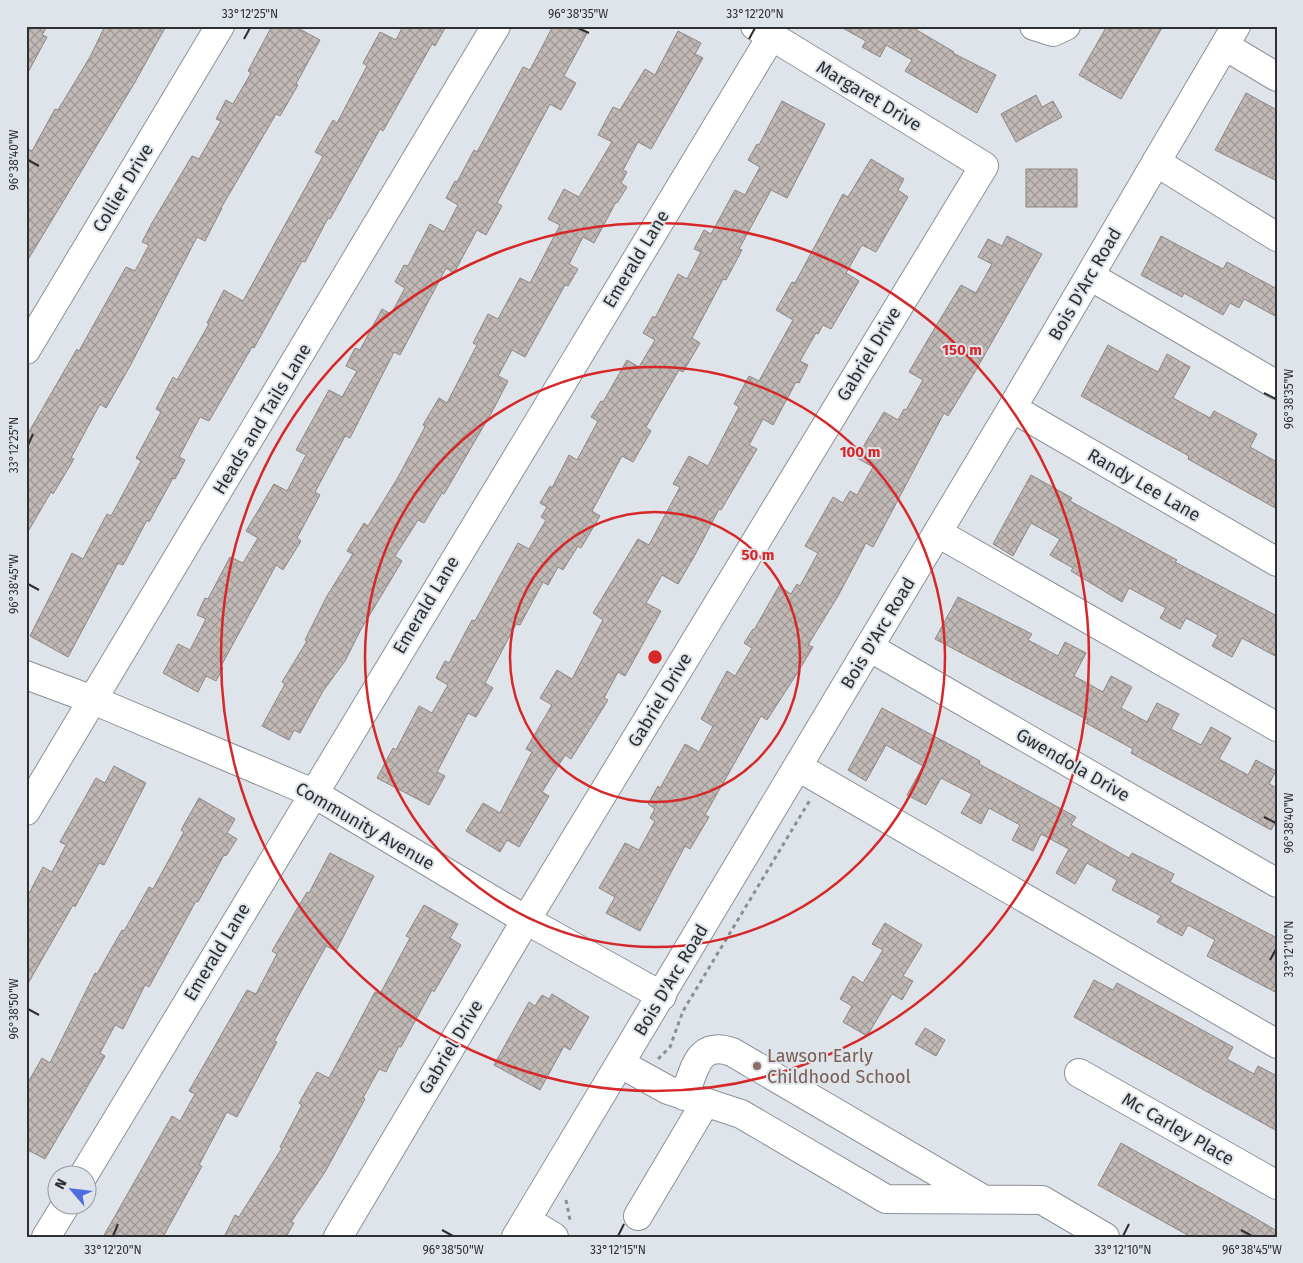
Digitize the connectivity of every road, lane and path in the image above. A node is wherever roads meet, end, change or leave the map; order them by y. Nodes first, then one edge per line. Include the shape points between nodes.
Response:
1 (220, 26) edge
2 (496, 26) edge
3 (763, 31) edge
4 (1230, 36) edge
5 (1277, 77) edge
6 (1156, 162) junction
7 (984, 166) joint
8 (1277, 237) edge
9 (1090, 276) junction
10 (26, 350) edge
11 (1277, 385) edge
12 (1012, 408) junction
13 (938, 533) junction
14 (1277, 562) edge
15 (869, 648) junction
16 (26, 675) edge
17 (93, 700) junction
18 (1277, 727) edge
19 (798, 767) junction
20 (822, 780) junction
21 (313, 793) junction
22 (26, 811) edge
23 (1277, 883) edge
24 (526, 920) junction
25 (662, 996) junction
26 (1277, 1044) edge
27 (631, 1069) junction
28 (1079, 1073) dead end
29 (695, 1099) junction
30 (89, 1166) edge
31 (1277, 1186) edge
32 (566, 1199) dead end
33 (984, 1199) junction
34 (59, 1216) edge
35 (638, 1216) dead end
36 (562, 1228) edge
37 (521, 1229) edge
38 (46, 1237) edge
39 (338, 1237) edge
40 (1105, 1237) edge

1 - 10 street, Collier Drive
2 - 17 street, Heads and Tails Lane
3 - 7 street, Margaret Drive
3 - 21 street, Emerald Lane
4 - 5 street
4 - 6 street, Bois D'Arc Road
6 - 8 street
6 - 9 street, Bois D'Arc Road
7 - 24 street, Gabriel Drive
9 - 11 street
9 - 12 street, Bois D'Arc Road
12 - 13 street, Bois D'Arc Road
12 - 14 street, Randy Lee Lane
13 - 15 street, Bois D'Arc Road
13 - 18 street
15 - 19 street, Bois D'Arc Road
15 - 23 street, Gwendola Drive
16 - 17 street, Community Avenue
17 - 21 street, Community Avenue
17 - 22 street, Heads and Tails Lane
19 - 20 street
19 - 25 street, Bois D'Arc Road
20 - 26 street
20 - 27 path via 683,1011 670,1047
21 - 24 street, Community Avenue
21 - 30 street, Emerald Lane
24 - 25 street, Community Avenue
24 - 39 street, Gabriel Drive
25 - 27 street, Bois D'Arc Road
27 - 29 street via 668,1090
27 - 37 street, Bois D'Arc Road
28 - 31 street, Mc Carley Place
29 - 33 street via 741,1114 886,1199
29 - 33 street via 699,1060 706,1050 719,1048 732,1052
29 - 35 street
32 - 36 path
33 - 40 street via 1042,1200
34 - 38 street
36 - 37 street

